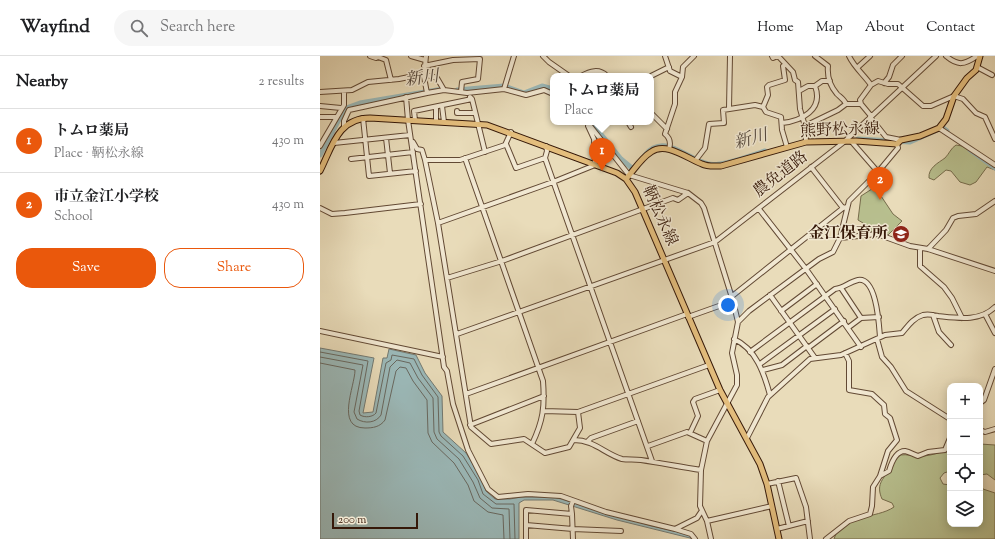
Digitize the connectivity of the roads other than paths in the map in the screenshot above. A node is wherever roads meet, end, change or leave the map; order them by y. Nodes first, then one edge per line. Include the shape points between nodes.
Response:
1 (370, 56) edge
2 (378, 56) edge
3 (390, 56) edge
4 (411, 56) edge
5 (514, 56) edge
6 (543, 56) edge
7 (665, 56) edge
8 (694, 56) edge
9 (730, 56) edge
10 (772, 56) edge
11 (778, 56) edge
12 (815, 56) edge
13 (849, 56) edge
14 (870, 56) edge
15 (902, 56) edge
16 (936, 56) edge
17 (946, 56) edge
18 (976, 56) edge
19 (980, 56) edge
20 (465, 57) edge
21 (426, 58) edge
22 (386, 60) junction
23 (785, 65) junction
24 (424, 66) junction
25 (669, 67) junction
26 (858, 67) junction
27 (978, 68) junction
28 (564, 73) edge
29 (590, 73) edge
30 (603, 73) edge
31 (424, 74) junction
32 (654, 74) edge
33 (992, 75) dead end
34 (682, 77) junction
35 (391, 80) junction
36 (830, 82) junction
37 (884, 83) junction
38 (871, 85) junction
39 (815, 86) junction
40 (902, 87) junction
41 (443, 88) junction
42 (504, 89) junction
43 (426, 91) junction
44 (799, 91) junction
45 (320, 92) edge
46 (344, 92) junction
47 (461, 92) junction
48 (467, 93) junction
49 (550, 93) edge
50 (956, 96) junction
51 (406, 97) junction
52 (472, 99) junction
53 (846, 104) junction
54 (861, 104) junction
55 (320, 106) edge
56 (344, 106) junction
57 (442, 106) junction
58 (763, 107) junction
59 (436, 108) junction
60 (729, 108) junction
61 (349, 110) junction
62 (457, 111) dead end
63 (475, 113) junction
64 (654, 116) edge
65 (871, 116) junction
66 (320, 117) edge
67 (336, 117) junction
68 (803, 117) junction
69 (363, 118) junction
70 (408, 120) junction
71 (415, 120) junction
72 (436, 121) junction
73 (444, 122) junction
74 (782, 123) junction
75 (478, 124) junction
76 (588, 125) edge
77 (589, 125) edge
78 (344, 126) junction
79 (805, 126) junction
80 (939, 128) junction
81 (667, 129) junction
82 (511, 132) junction
83 (410, 135) junction
84 (386, 138) junction
85 (995, 139) edge
86 (365, 140) junction
87 (806, 140) junction
88 (847, 140) junction
89 (900, 141) junction
90 (412, 142) junction
91 (334, 143) junction
92 (506, 144) junction
93 (786, 145) junction
94 (320, 146) edge
95 (546, 146) junction
96 (670, 147) junction
97 (413, 152) junction
98 (485, 152) junction
99 (388, 155) junction
100 (367, 157) junction
101 (465, 158) junction
102 (545, 158) junction
103 (351, 160) dead end
104 (425, 160) junction
105 (695, 161) junction
106 (596, 164) junction
107 (995, 165) edge
108 (811, 167) junction
109 (416, 171) junction
110 (320, 172) edge
111 (878, 172) junction
112 (390, 173) junction
113 (627, 177) junction
114 (553, 182) junction
115 (688, 193) junction
116 (995, 201) edge
117 (421, 204) junction
118 (320, 208) edge
119 (483, 208) junction
120 (759, 208) junction
121 (845, 208) junction
122 (642, 209) junction
123 (438, 223) junction
124 (572, 236) junction
125 (840, 238) junction
126 (715, 242) junction
127 (920, 248) junction
128 (928, 249) junction
129 (791, 250) junction
130 (664, 260) junction
131 (502, 261) junction
132 (806, 269) junction
133 (995, 271) edge
134 (447, 278) junction
135 (816, 284) junction
136 (591, 287) junction
137 (841, 288) junction
138 (770, 295) junction
139 (825, 296) junction
140 (732, 299) junction
141 (995, 307) edge
142 (835, 309) junction
143 (781, 311) junction
144 (520, 312) junction
145 (985, 314) junction
146 (687, 315) junction
147 (933, 315) junction
148 (879, 317) junction
149 (861, 318) junction
150 (962, 318) junction
151 (844, 321) junction
152 (738, 322) junction
153 (789, 322) junction
154 (849, 328) junction
155 (320, 331) edge
156 (995, 333) edge
157 (457, 334) junction
158 (799, 335) junction
159 (878, 338) junction
160 (734, 339) junction
161 (609, 342) junction
162 (951, 345) dead end
163 (861, 346) junction
164 (808, 347) junction
165 (750, 352) junction
166 (845, 353) junction
167 (443, 357) junction
168 (815, 358) junction
169 (760, 364) junction
170 (709, 365) junction
171 (539, 367) junction
172 (995, 369) edge
173 (763, 370) junction
174 (720, 390) junction
175 (466, 394) junction
176 (628, 394) junction
177 (770, 395) junction
178 (544, 396) junction
179 (983, 401) edge
180 (727, 405) junction
181 (544, 411) junction
182 (578, 412) junction
183 (947, 417) edge
184 (638, 421) junction
185 (470, 424) junction
186 (995, 429) edge
187 (983, 431) edge
188 (690, 433) junction
189 (747, 438) junction
190 (574, 440) junction
191 (588, 441) junction
192 (707, 441) junction
193 (532, 444) junction
194 (648, 446) junction
195 (947, 448) edge
196 (652, 462) junction
197 (701, 470) junction
198 (880, 476) junction
199 (778, 481) junction
200 (767, 484) junction
201 (572, 503) junction
202 (772, 506) junction
203 (702, 512) junction
204 (572, 514) junction
205 (707, 521) junction
206 (808, 521) junction
207 (526, 525) junction
208 (789, 526) junction
209 (573, 529) junction
210 (675, 529) junction
211 (777, 529) junction
212 (621, 531) dead end
213 (526, 539) edge
214 (573, 539) edge
215 (695, 539) edge
216 (711, 539) edge
217 (779, 539) edge
218 (810, 539) edge
219 (826, 539) edge

1 - 2 street
2 - 22 street
3 - 22 street
4 - 21 street
5 - 42 street
6 - 28 street
7 - 25 street
8 - 34 street via 683,66
9 - 60 street
10 - 11 street
11 - 23 street
12 - 36 street via 828,66
13 - 26 street
14 - 26 street
15 - 37 street via 893,65
16 - 40 street, 農免道路
17 - 18 street via 956,64 963,64
19 - 27 main road
20 - 24 street
20 - 47 street via 480,59 480,72 478,79 462,82
21 - 24 street
22 - 35 street
23 - 44 street via 798,82
23 - 58 street via 785,80 767,87 768,95
24 - 31 street
25 - 32 street
25 - 34 street via 670,71
26 - 38 street
27 - 33 street
27 - 50 main road
29 - 30 street
31 - 35 street
31 - 41 street via 437,78
31 - 43 street
34 - 81 street
35 - 46 street via 368,82
36 - 39 street via 822,81
36 - 53 street
37 - 38 street via 878,81
37 - 40 street via 898,84
38 - 54 street via 860,100
39 - 44 street via 808,86
39 - 68 street via 817,97 814,106 808,115
40 - 50 street via 923,106 931,106
40 - 65 street, 農免道路
41 - 43 street
41 - 47 street
42 - 48 street
42 - 49 street via 526,94 544,90
43 - 51 street
44 - 68 street
45 - 46 street
46 - 56 street
47 - 48 street
48 - 52 street
50 - 80 main road
50 - 85 street via 963,99 976,113 985,117
51 - 61 street
51 - 70 street
52 - 57 street
52 - 63 street
53 - 54 street
53 - 79 street
54 - 65 street
55 - 56 street
56 - 61 street
56 - 67 street
57 - 59 street
57 - 73 street
58 - 60 street via 755,105
58 - 74 street via 766,112 781,117
59 - 71 street via 414,111
59 - 72 street
60 - 105 street via 723,110 724,123 711,124 707,127 705,148
61 - 78 street
62 - 63 street via 457,114
63 - 75 street
64 - 81 street
65 - 88 street, 農免道路
65 - 89 street via 886,137
66 - 67 street
67 - 94 street
68 - 74 street via 793,122
68 - 79 street
69 - 70 main road, 鞆松永線
69 - 78 main road, 鞆松永線
69 - 86 street
70 - 71 main road, 鞆松永線
70 - 83 street
71 - 72 main road, 鞆松永線
72 - 73 main road, 鞆松永線
73 - 75 main road, 鞆松永線
74 - 93 street
75 - 82 main road, 鞆松永線
75 - 98 street
76 - 106 street via 594,139
77 - 113 street
78 - 91 main road
79 - 87 street
80 - 89 main road, 熊野松永線
80 - 107 street
81 - 96 street via 665,134 669,137
82 - 92 street
82 - 95 main road, 鞆松永線
83 - 84 street
83 - 90 street
84 - 86 street
84 - 99 street
86 - 91 street
86 - 100 street
87 - 88 main road, 熊野松永線
87 - 93 main road, 熊野松永線
88 - 89 main road, 熊野松永線
88 - 108 street, 農免道路
88 - 111 street
89 - 111 street via 898,148
90 - 97 street
90 - 104 street via 417,149 422,150
91 - 110 main road
92 - 98 street
92 - 102 street via 516,168
93 - 105 main road, 熊野松永線 via 721,166
95 - 102 street
95 - 106 main road, 鞆松永線
96 - 105 main road, 熊野松永線
96 - 113 main road via 652,151
97 - 99 street
97 - 109 street
98 - 101 street
99 - 100 street
99 - 112 street
100 - 103 street
100 - 112 street via 369,176
101 - 104 street
101 - 119 street
102 - 114 street
104 - 123 street
106 - 113 main road, 鞆松永線
106 - 114 street
108 - 120 street, 農免道路
108 - 121 street
109 - 112 street
109 - 117 street
111 - 121 street via 853,196
113 - 115 street
113 - 122 main road, 鞆松永線
114 - 119 street
114 - 124 street
115 - 122 street via 678,200 673,198
115 - 126 street via 704,208
116 - 128 street via 976,214 953,218 946,230
117 - 118 street via 345,214 332,214
117 - 167 street
119 - 123 street
119 - 131 street
120 - 126 street, 農免道路
120 - 129 street
121 - 125 street
121 - 129 street
122 - 124 street
122 - 130 main road, 鞆松永線
123 - 134 street
124 - 131 street
124 - 136 street
125 - 127 street via 877,234
125 - 132 street via 833,252
126 - 130 street, 農免道路
126 - 140 street
127 - 128 street
127 - 150 street via 920,266 944,287
128 - 133 street
129 - 132 street
129 - 140 street
130 - 136 street, 農免道路
130 - 146 main road, 鞆松永線
131 - 134 street
131 - 144 street
132 - 135 street
132 - 138 street
134 - 157 street
135 - 139 street
135 - 143 street
136 - 144 street, 農免道路
136 - 161 street
137 - 139 street via 834,289
137 - 148 street via 857,280 867,284 877,305
137 - 149 street
138 - 143 street
138 - 152 street via 749,310
139 - 142 street
139 - 153 street
140 - 146 street
140 - 152 street
141 - 145 street
142 - 151 street
142 - 158 street
143 - 153 street
144 - 157 street, 農免道路
144 - 171 street
145 - 150 street
145 - 156 street
146 - 161 street
146 - 170 main road, 鞆松永線
147 - 150 street
147 - 159 street via 922,315 907,324 902,333
147 - 162 street via 939,332
148 - 149 street
148 - 159 street
149 - 154 street
151 - 154 street
151 - 164 street
152 - 160 street
153 - 158 street
153 - 165 street
154 - 163 street
155 - 167 street
157 - 175 street
158 - 164 street
158 - 169 street
159 - 163 street
159 - 183 street via 882,357 908,394
160 - 165 street via 743,343
160 - 180 street via 732,353 737,385
161 - 171 street
161 - 176 street
163 - 166 street
164 - 168 street
164 - 173 street via 782,365
165 - 169 street
166 - 168 street
166 - 198 street via 849,361 849,390 876,397 884,405 885,414 890,418 897,437 886,457
167 - 201 street via 453,404 468,450 488,489 498,497 561,496
168 - 177 street
169 - 173 street
170 - 174 main road, 鞆松永線
170 - 176 street
171 - 175 street
171 - 178 street
172 - 179 street
173 - 177 street
174 - 180 main road, 鞆松永線
174 - 188 street via 695,399 693,402 698,416
175 - 185 street
176 - 182 street
176 - 184 street
177 - 189 street
178 - 181 street
178 - 185 street
180 - 189 main road, 鞆松永線
180 - 192 street
181 - 182 street
181 - 193 street via 540,428
182 - 190 street via 580,428
184 - 191 street
184 - 194 street
185 - 193 street via 491,444 524,439
186 - 187 street
188 - 192 street
188 - 194 street
189 - 200 main road, 鞆松永線
190 - 191 street
190 - 193 street via 568,449 548,453
191 - 196 street via 622,459
192 - 197 street
194 - 196 street
195 - 198 street via 918,456 902,452 891,462 889,471
196 - 197 street
197 - 203 street
198 - 219 street via 873,488 870,514 849,521
199 - 200 street
199 - 206 street via 796,478
199 - 208 street
200 - 202 main road, 鞆松永線
201 - 204 street
201 - 210 street
202 - 205 street
202 - 211 main road, 鞆松永線
203 - 205 street
203 - 210 street via 698,518
204 - 207 street via 526,510
204 - 209 street
205 - 216 street
206 - 208 street
206 - 218 street
207 - 209 street
207 - 213 street
208 - 211 street
209 - 212 street
209 - 214 street
210 - 215 street via 691,534
211 - 217 main road, 鞆松永線

